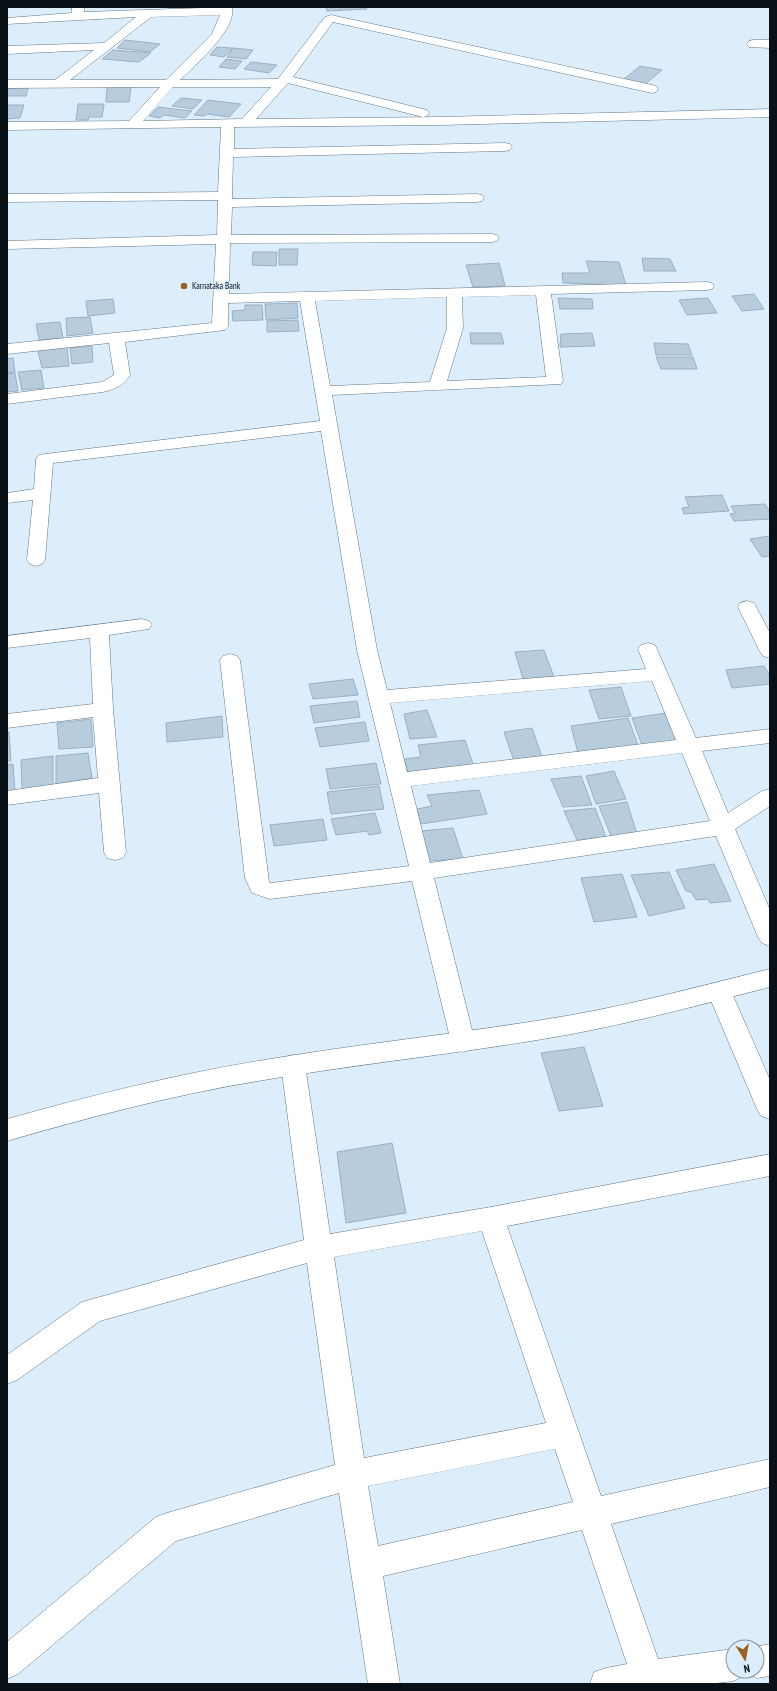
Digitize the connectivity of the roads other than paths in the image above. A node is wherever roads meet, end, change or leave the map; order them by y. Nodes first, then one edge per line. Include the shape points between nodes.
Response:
1 (226, 9) edge
2 (78, 12) edge
3 (148, 14) junction
4 (7, 21) edge
5 (753, 44) dead end
6 (770, 44) edge
7 (107, 46) junction
8 (7, 50) edge
9 (283, 81) junction
10 (58, 83) junction
11 (170, 83) junction
12 (7, 84) edge
13 (652, 89) dead end
14 (770, 113) edge
15 (453, 121) junction
16 (246, 123) junction
17 (133, 124) junction
18 (228, 124) junction
19 (7, 126) edge
20 (505, 147) dead end
21 (227, 153) junction
22 (7, 198) edge
23 (477, 198) dead end
24 (225, 199) junction
25 (492, 238) dead end
26 (224, 240) junction
27 (7, 245) edge
28 (707, 286) dead end
29 (543, 290) junction
30 (454, 292) junction
31 (307, 296) junction
32 (221, 299) junction
33 (116, 337) junction
34 (7, 349) edge
35 (437, 386) junction
36 (323, 390) junction
37 (7, 399) edge
38 (329, 425) junction
39 (42, 493) junction
40 (7, 498) edge
41 (36, 560) dead end
42 (747, 607) dead end
43 (142, 625) dead end
44 (98, 630) junction
45 (7, 642) edge
46 (648, 649) dead end
47 (770, 652) edge
48 (230, 660) dead end
49 (659, 674) junction
50 (379, 697) junction
51 (103, 709) junction
52 (7, 721) edge
53 (770, 736) edge
54 (690, 746) junction
55 (399, 780) junction
56 (109, 784) junction
57 (770, 796) edge
58 (7, 798) edge
59 (723, 827) junction
60 (115, 852) dead end
61 (421, 872) junction
62 (770, 937) edge
63 (770, 978) edge
64 (719, 991) junction
65 (463, 1042) junction
66 (293, 1065) junction
67 (770, 1110) edge
68 (7, 1130) edge
69 (770, 1165) edge
70 (491, 1218) junction
71 (319, 1248) junction
72 (7, 1371) edge
73 (565, 1433) junction
74 (770, 1473) edge
75 (351, 1475) junction
76 (593, 1513) junction
77 (365, 1564) junction
78 (7, 1663) edge
79 (725, 1667) edge
80 (648, 1677) junction
81 (682, 1678) edge
82 (384, 1684) edge
83 (606, 1684) edge

1 - 3 street
1 - 11 street via 217,36
2 - 3 street
2 - 4 street
3 - 7 street
5 - 6 street
7 - 8 street
7 - 10 street
9 - 11 street
9 - 13 street via 332,18
9 - 15 street
9 - 16 street
10 - 11 street
10 - 12 street
11 - 17 street
14 - 15 street
15 - 16 street
16 - 18 street
17 - 18 street
17 - 19 street
18 - 21 street
20 - 21 street
21 - 24 street
22 - 24 street
23 - 24 street
24 - 26 street
25 - 26 street
26 - 27 street
26 - 32 street
28 - 29 street
29 - 30 street
29 - 35 street via 555,381
30 - 31 street
30 - 35 street via 455,328
31 - 32 street
31 - 36 street
32 - 33 street via 220,327
33 - 34 street
33 - 37 street via 122,375 114,384 102,388
35 - 36 street
36 - 38 street
38 - 39 street via 45,459
38 - 50 street via 367,650
39 - 40 street
39 - 41 street
42 - 47 street
43 - 44 street
44 - 45 street
44 - 51 street
46 - 49 street
48 - 61 street via 256,878 260,887 270,891
49 - 50 street
49 - 54 street
50 - 55 street
51 - 52 street
51 - 56 street
53 - 54 street
54 - 55 street
54 - 59 street
55 - 61 street
56 - 58 street
56 - 60 street
57 - 59 street
59 - 61 street
59 - 62 street
61 - 65 street
63 - 64 street
64 - 65 street via 611,1017
64 - 67 street
65 - 66 street
66 - 68 street via 177,1086 79,1109
66 - 71 street
69 - 70 street
70 - 71 street
70 - 73 street
71 - 72 street via 92,1311
71 - 75 street
73 - 75 street
73 - 76 street
74 - 76 street
75 - 77 street
75 - 78 street via 167,1528
76 - 77 street
76 - 80 street
77 - 82 street
79 - 81 street
80 - 81 street
80 - 83 street

